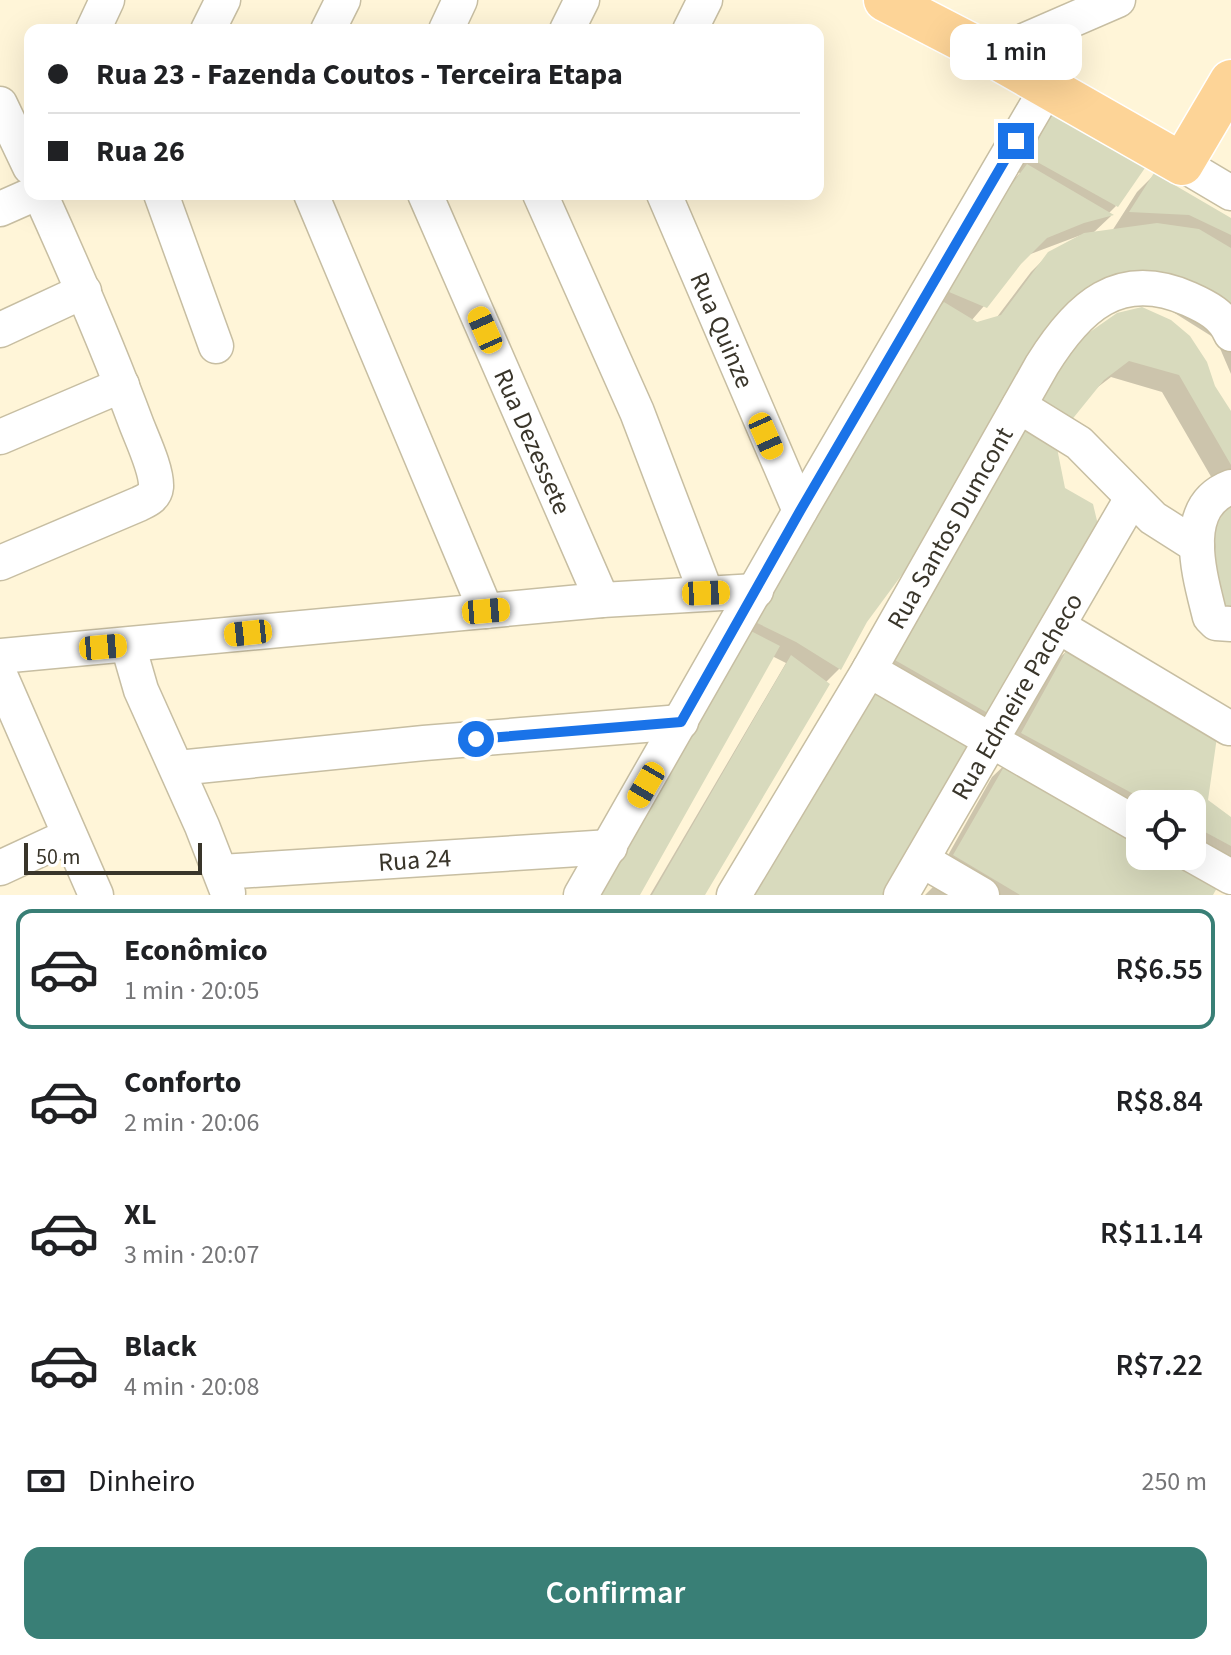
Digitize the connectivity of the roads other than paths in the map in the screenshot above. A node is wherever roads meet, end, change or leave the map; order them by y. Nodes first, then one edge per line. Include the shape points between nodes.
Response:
1 (107, 0) edge
2 (223, 0) edge
3 (343, 0) edge
4 (460, 0) edge
5 (582, 0) edge
6 (705, 0) edge
7 (885, 0) edge
8 (1118, 0) edge
9 (96, 24) edge
10 (211, 24) edge
11 (331, 24) edge
12 (449, 24) edge
13 (570, 24) edge
14 (693, 24) edge
15 (991, 55) junction
16 (1231, 81) edge
17 (1047, 88) junction
18 (0, 104) edge
19 (24, 153) edge
20 (1182, 164) junction
21 (1231, 193) edge
22 (24, 199) edge
23 (40, 200) edge
24 (163, 200) edge
25 (314, 200) edge
26 (428, 200) edge
27 (543, 200) edge
28 (667, 200) edge
29 (0, 209) edge
30 (84, 291) junction
31 (0, 330) edge
32 (1231, 334) edge
33 (216, 346) dead end
34 (122, 385) junction
35 (1019, 406) junction
36 (0, 437) edge
37 (1231, 487) edge
38 (1132, 498) junction
39 (800, 511) junction
40 (1197, 546) junction
41 (0, 563) edge
42 (756, 591) junction
43 (706, 593) junction
44 (602, 600) junction
45 (486, 611) junction
46 (1231, 624) edge
47 (1058, 626) junction
48 (128, 645) junction
49 (0, 656) edge
50 (869, 670) junction
51 (0, 675) edge
52 (681, 722) junction
53 (1229, 728) edge
54 (990, 741) junction
55 (178, 768) junction
56 (1126, 818) edge
57 (69, 836) junction
58 (610, 847) junction
59 (922, 860) junction
60 (1206, 863) edge
61 (0, 868) edge
62 (1231, 878) edge
63 (225, 883) edge
64 (96, 895) edge
65 (581, 895) edge
66 (734, 895) edge
67 (901, 895) edge
68 (982, 895) edge
69 (1222, 895) edge

1 - 9 street
2 - 10 street
3 - 11 street
4 - 12 street
5 - 13 street
6 - 14 street
7 - 15 main road
8 - 15 street
15 - 17 main road
16 - 20 main road
17 - 20 main road
17 - 39 street
18 - 19 street
20 - 21 street
22 - 29 street
23 - 30 street
24 - 33 street
25 - 45 street
26 - 44 street, Rua Dezessete
27 - 43 street via 637,412
28 - 39 street, Rua Quinze
30 - 31 street
30 - 34 street
32 - 35 street, Rua Santos Dumcont via 1217,314 1164,289 1124,289 1089,308 1068,329
34 - 36 street
34 - 41 street via 150,461 153,496
35 - 38 street via 1079,443
35 - 50 street, Rua Santos Dumcont
37 - 40 street via 1220,491 1202,513
38 - 40 street
38 - 47 street, Rua Edmeire Pacheco
39 - 42 street
40 - 46 street via 1210,617
42 - 43 street
42 - 52 street
43 - 44 street
44 - 45 street
45 - 48 street
47 - 53 street
47 - 54 street, Rua Edmeire Pacheco
48 - 49 street
48 - 55 street via 141,690
50 - 54 street
50 - 66 street, Rua Santos Dumcont
51 - 57 street
52 - 55 street
52 - 58 street
54 - 56 street
54 - 59 street, Rua Edmeire Pacheco
55 - 63 street
57 - 61 street
57 - 64 street
58 - 63 street, Rua 24
58 - 65 street
59 - 67 street, Rua Edmeire Pacheco
59 - 68 street
60 - 62 street
62 - 69 street

